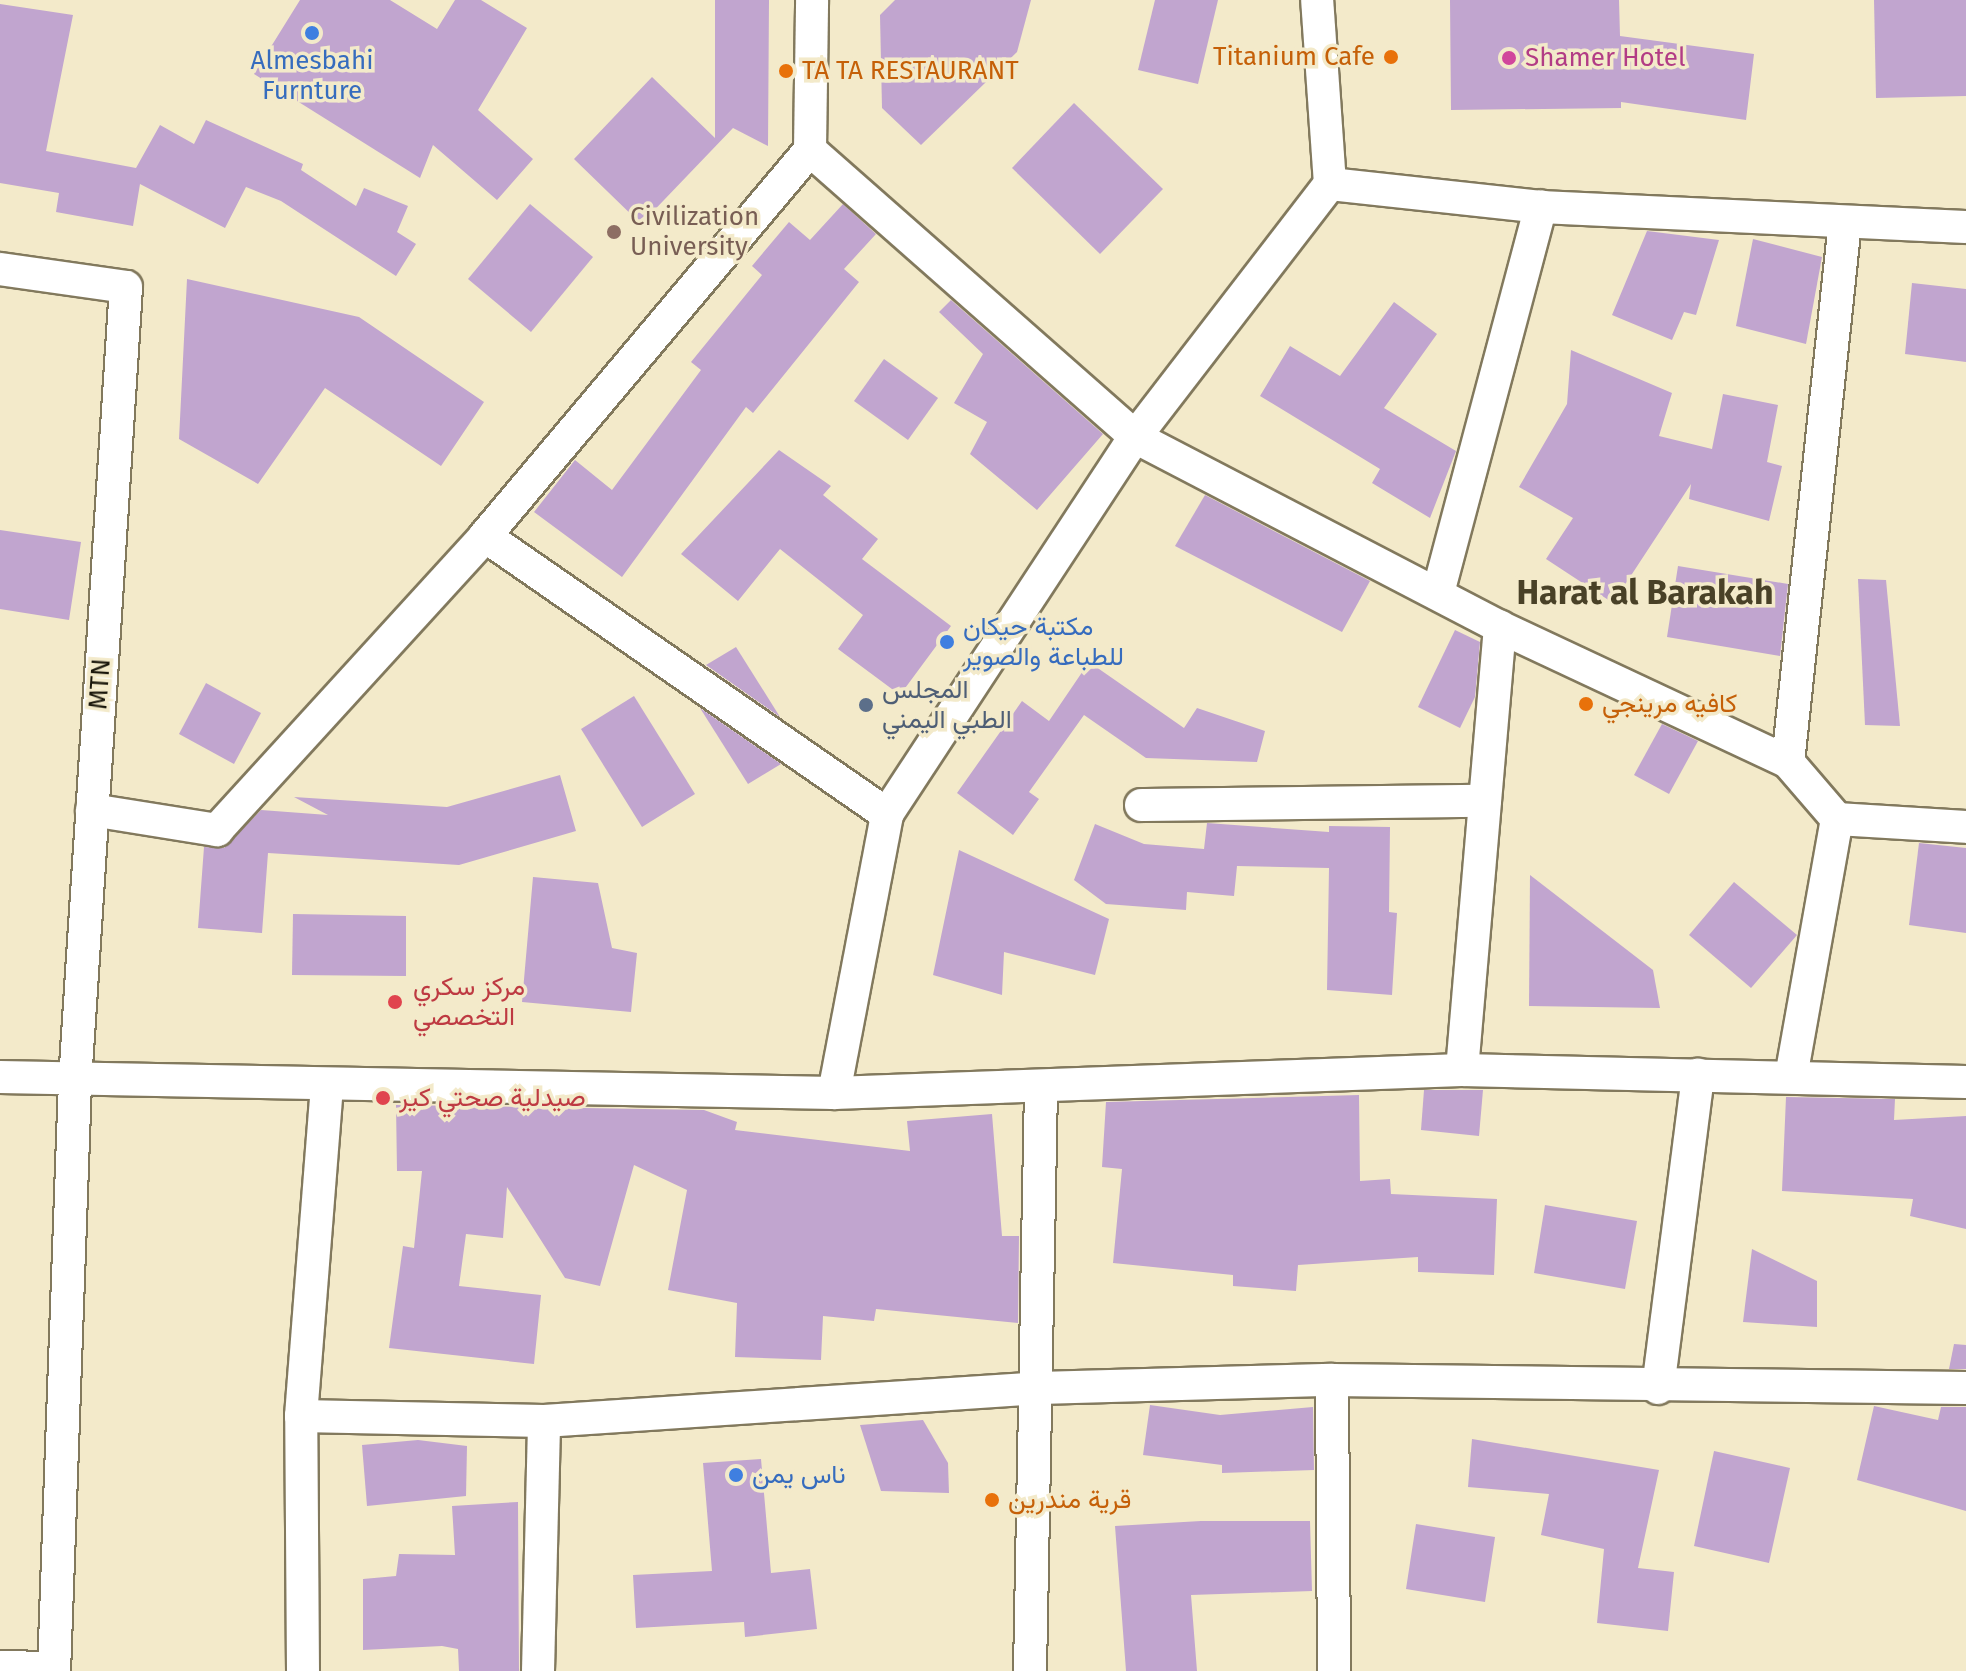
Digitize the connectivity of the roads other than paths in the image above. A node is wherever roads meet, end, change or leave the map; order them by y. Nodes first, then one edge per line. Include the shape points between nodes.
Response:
1 (812, 0) edge
2 (1317, 0) edge
3 (810, 150) junction
4 (1330, 184) junction
5 (1541, 207) junction
6 (1845, 222) junction
7 (1966, 227) edge
8 (0, 269) edge
9 (1135, 437) junction
10 (485, 536) junction
11 (1438, 593) junction
12 (1500, 627) junction
13 (1788, 762) junction
14 (1485, 801) junction
15 (1141, 805) dead end
16 (92, 810) junction
17 (887, 814) junction
18 (1837, 819) junction
19 (1966, 827) edge
20 (1462, 1070) junction
21 (1698, 1075) junction
22 (0, 1077) edge
23 (1791, 1077) junction
24 (75, 1082) junction
25 (1966, 1082) edge
26 (327, 1085) junction
27 (1041, 1089) junction
28 (834, 1093) junction
29 (1332, 1380) junction
30 (1039, 1388) junction
31 (1658, 1388) junction
32 (1966, 1388) edge
33 (301, 1416) junction
34 (544, 1421) junction
35 (0, 1667) edge
36 (54, 1670) edge
37 (303, 1671) edge
38 (538, 1671) edge
39 (1030, 1671) edge
40 (1334, 1671) edge

1 - 3 street
2 - 4 street
3 - 9 street
3 - 10 street
4 - 5 street
4 - 9 street
5 - 6 street
5 - 11 street
6 - 7 street
6 - 13 street
8 - 16 street, MTN via 126,287
9 - 11 street
9 - 17 street
10 - 16 street via 217,830
10 - 17 street
11 - 12 street
12 - 13 street
12 - 14 street
13 - 18 street
14 - 15 street
14 - 20 street
16 - 24 street, MTN
17 - 28 street
18 - 19 street
18 - 23 street
20 - 21 street
20 - 27 street
21 - 23 street
21 - 31 street
22 - 24 street
23 - 25 street
24 - 26 street
24 - 36 street, MTN
26 - 28 street
26 - 33 street
27 - 28 street
27 - 30 street
29 - 30 street
29 - 31 street
29 - 40 street
30 - 34 street
30 - 39 street
31 - 32 street
33 - 34 street
33 - 37 street
34 - 38 street
35 - 36 street

